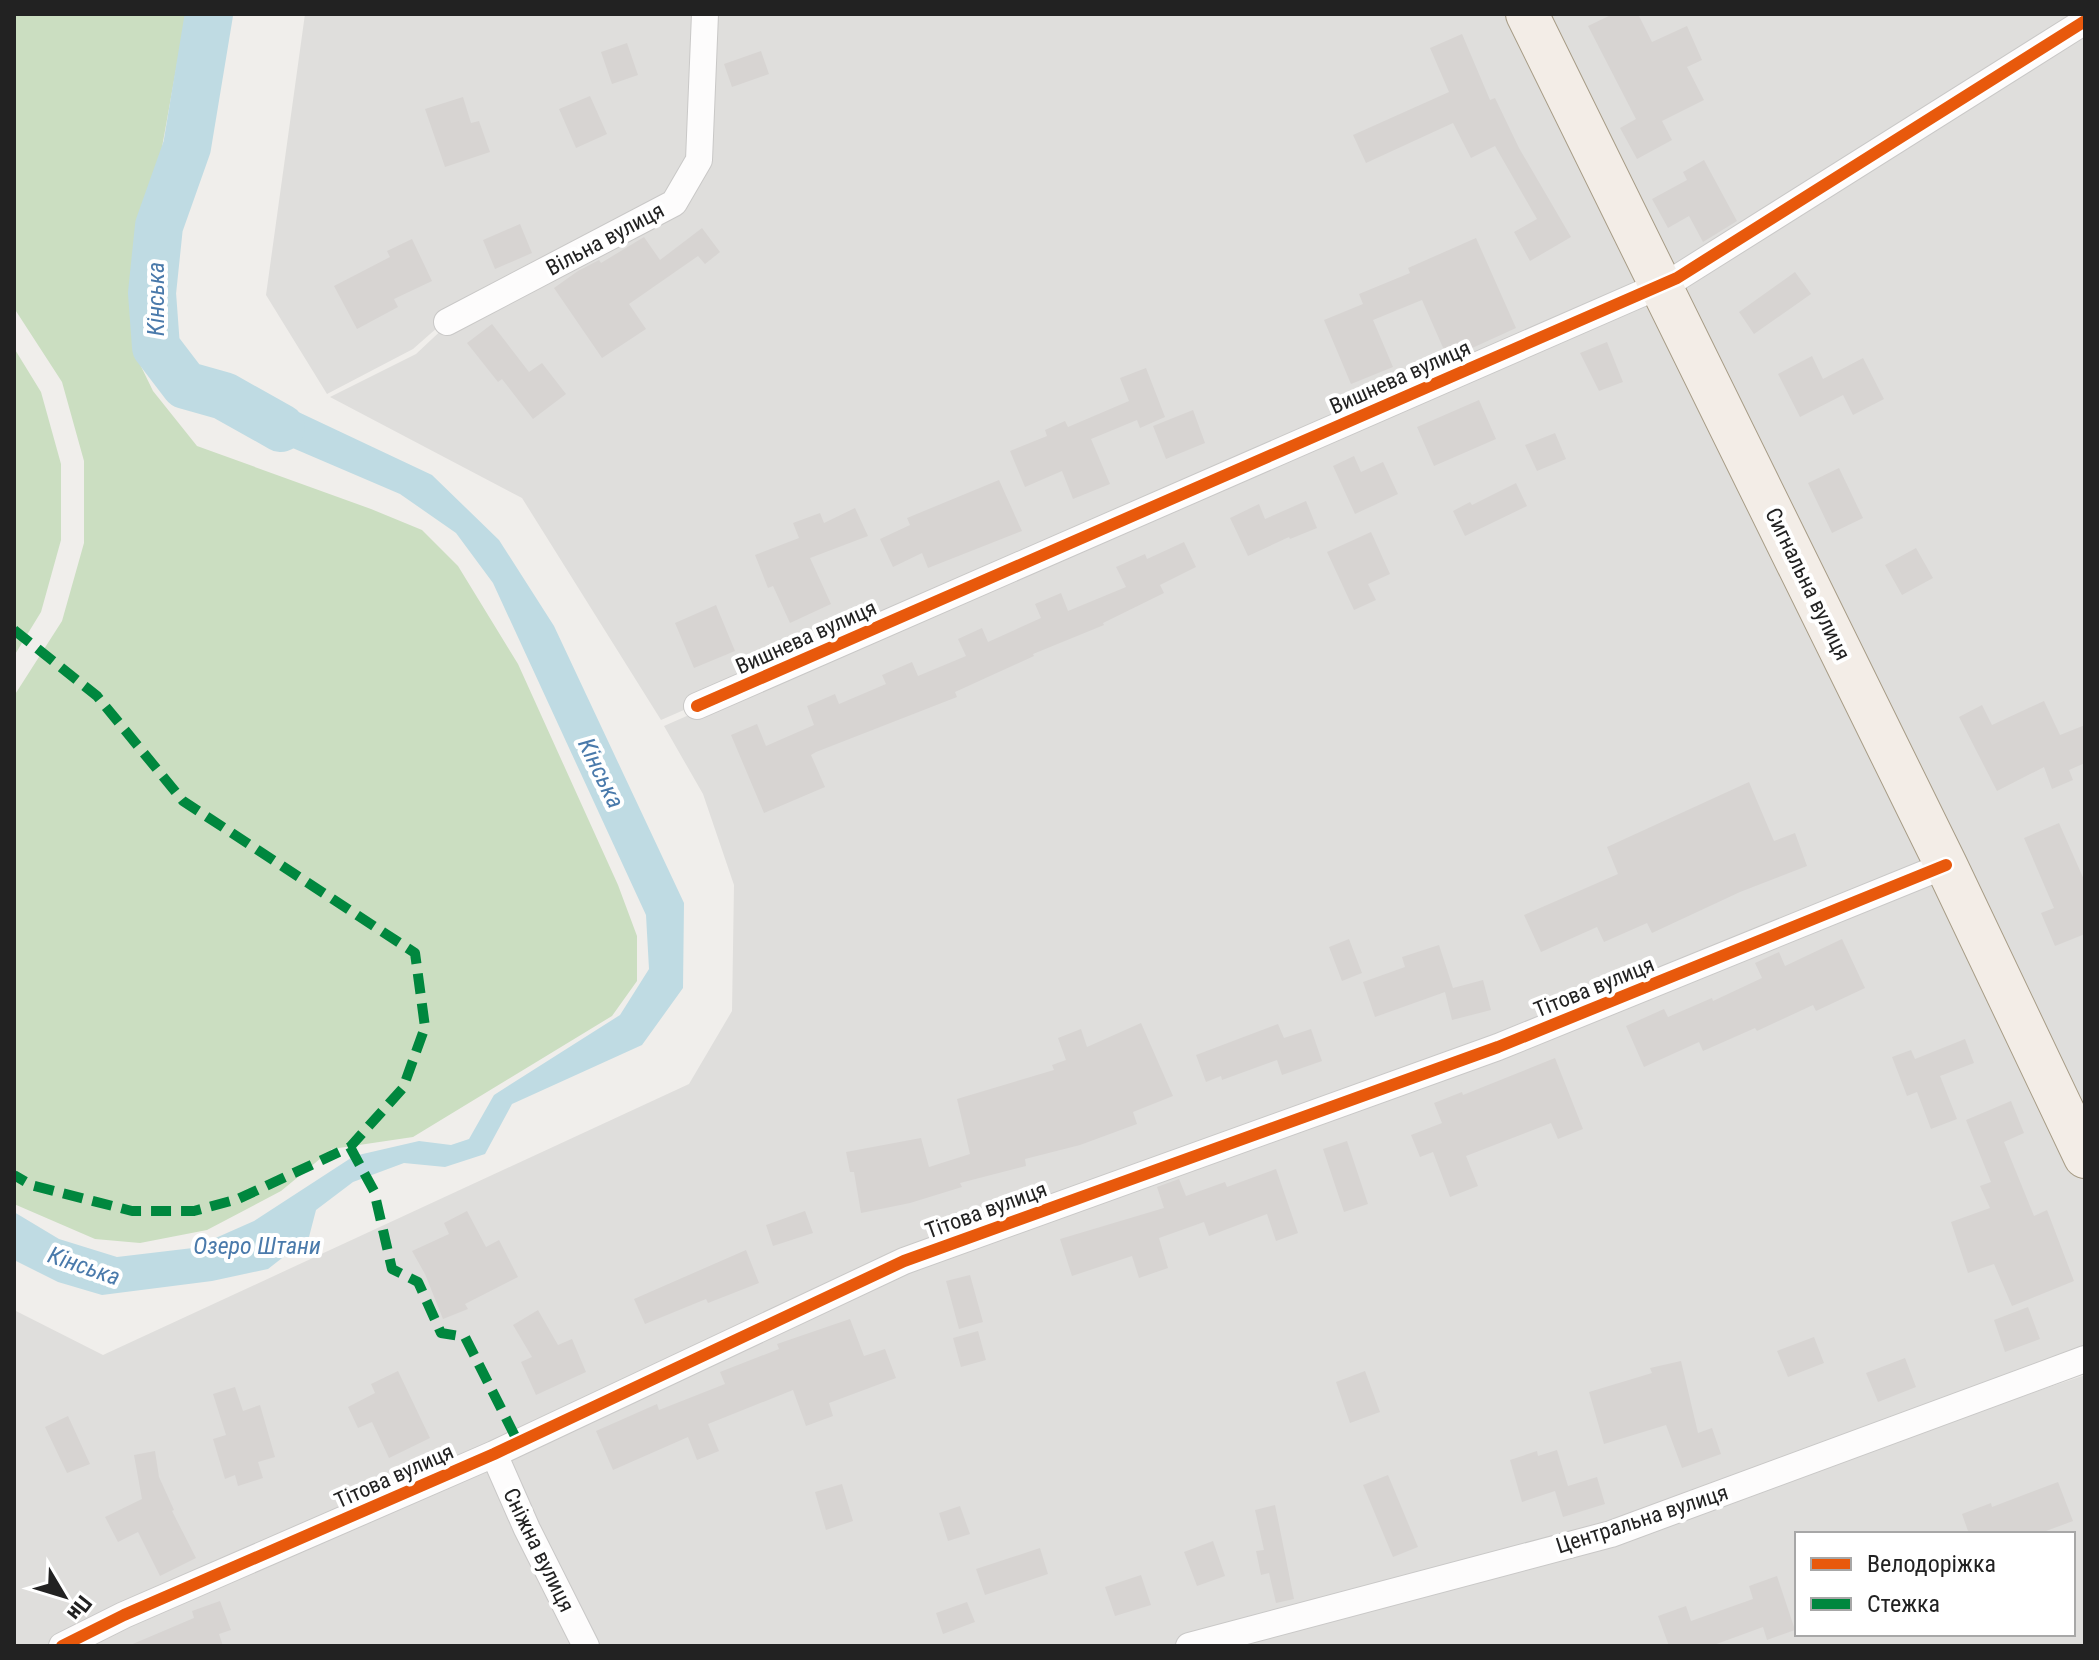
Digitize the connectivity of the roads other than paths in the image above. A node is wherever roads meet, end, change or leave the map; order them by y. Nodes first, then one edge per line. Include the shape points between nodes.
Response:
1 (705, 14) edge
2 (1527, 14) edge
3 (2085, 21) edge
4 (1661, 285) junction
5 (447, 322) dead end
6 (697, 706) dead end
7 (1946, 865) junction
8 (2085, 1157) edge
9 (2085, 1359) edge
10 (494, 1454) junction
11 (62, 1646) edge
12 (586, 1646) edge
13 (1189, 1646) edge

1 - 5 street, Вільна вулиця via 699,160 674,203
2 - 4 main road, Сигнальна вулиця
3 - 4 street, Вишнева вулиця
4 - 6 street, Вишнева вулиця
4 - 7 main road, Сигнальна вулиця
7 - 8 main road, Сигнальна вулиця
7 - 10 street, Тітова вулиця via 1498,1047 904,1261
9 - 13 street, Центральна вулиця via 1611,1534
10 - 11 street, Тітова вулиця
10 - 12 street, Сніжна вулиця

